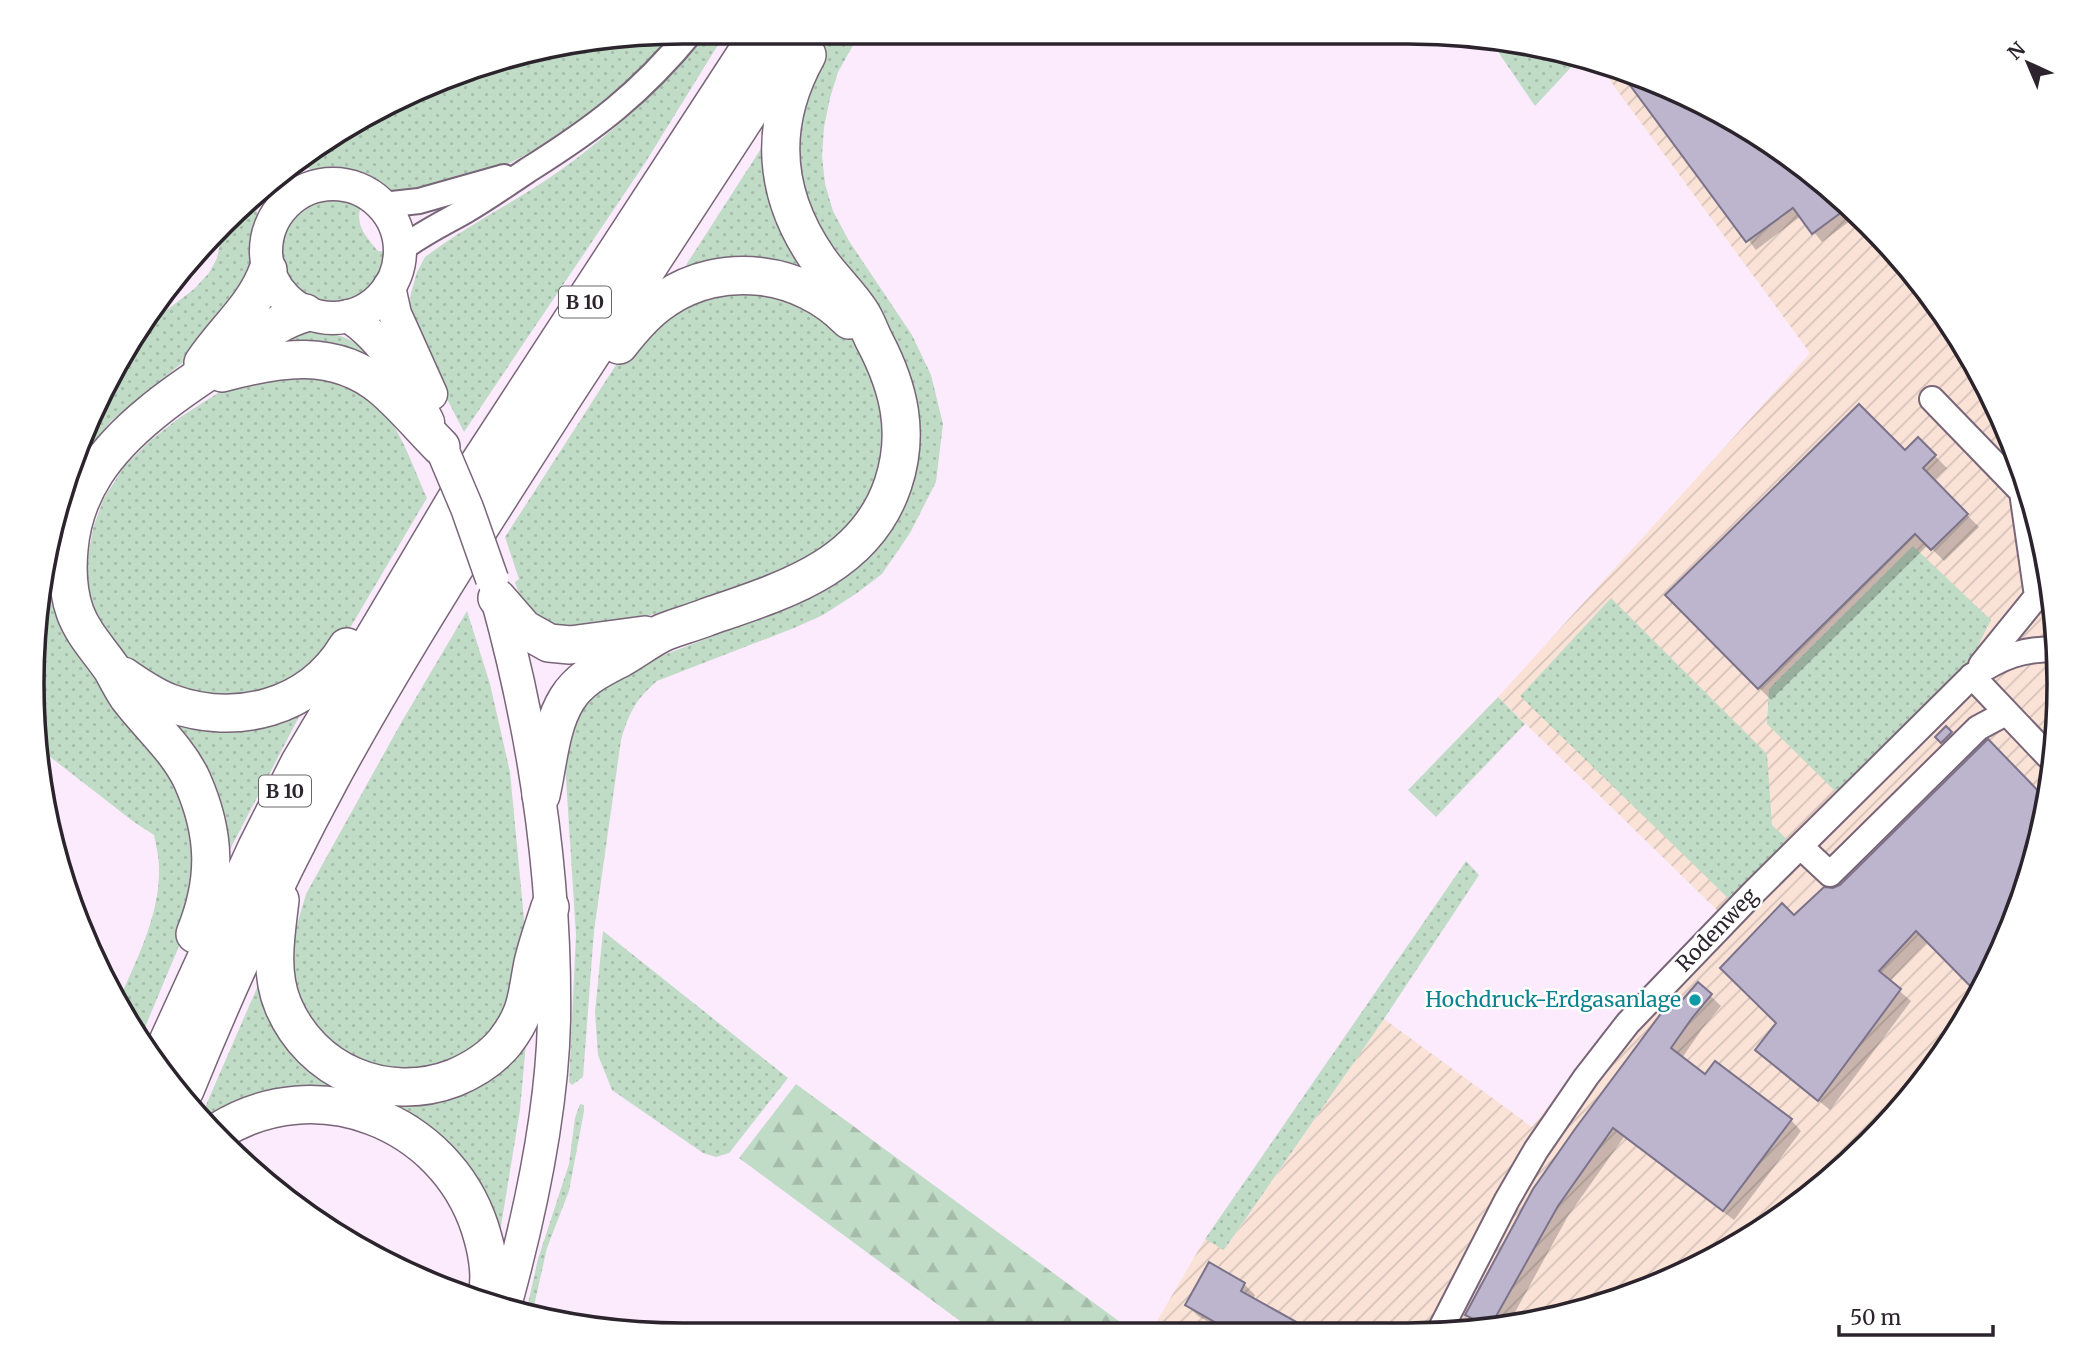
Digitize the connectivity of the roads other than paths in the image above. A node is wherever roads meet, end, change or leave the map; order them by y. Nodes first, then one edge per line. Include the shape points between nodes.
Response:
1 (680, 44) edge
2 (752, 44) edge
3 (793, 44) edge
4 (814, 44) edge
5 (528, 170) junction
6 (299, 173) edge
7 (321, 184) junction
8 (272, 203) edge
9 (383, 205) junction
10 (400, 250) junction
11 (268, 270) junction
12 (389, 287) junction
13 (305, 313) junction
14 (348, 316) junction
15 (876, 343) junction
16 (190, 381) junction
17 (1932, 399) dead end
18 (555, 411) junction
19 (443, 451) junction
20 (2015, 485) edge
21 (2027, 526) edge
22 (412, 573) junction
23 (495, 589) junction
24 (663, 633) junction
25 (2046, 649) edge
26 (110, 667) junction
27 (1972, 676) junction
28 (2007, 713) junction
29 (2043, 752) edge
30 (541, 796) junction
31 (1801, 846) junction
32 (283, 871) junction
33 (550, 908) junction
34 (176, 1020) junction
35 (162, 1054) edge
36 (187, 1086) edge
37 (224, 1128) edge
38 (487, 1292) edge
39 (507, 1298) edge
40 (1444, 1322) edge

1 - 5 street via 621,106
2 - 22 highway, B 10
3 - 18 highway, B 10
4 - 15 highway via 793,82 784,110 780,156 784,182 801,231 862,314
5 - 9 street via 419,201
5 - 10 street
6 - 7 main road
7 - 8 main road
7 - 9 main road via 361,189
8 - 11 main road via 266,242
9 - 10 main road via 397,231
10 - 12 main road
11 - 13 main road via 287,301
11 - 16 highway via 259,293 220,337
12 - 14 main road via 369,307
12 - 19 main road via 395,314 430,389
13 - 14 main road
13 - 16 highway via 284,320
14 - 19 main road via 370,333 392,362
15 - 18 highway via 834,306 803,287 761,276 720,277 688,286 653,308 610,359
15 - 24 highway via 897,394 902,435 894,481 876,521 861,540 823,571 771,595
16 - 19 highway via 273,360 304,358 331,363 383,388
16 - 26 highway via 127,432 104,457 76,509 68,554 71,599 86,634
17 - 20 street
18 - 32 highway, B 10 via 401,655
19 - 23 main road, bridge
21 - 27 street via 2037,596
22 - 26 highway via 355,634 321,680 283,704 237,713 189,709 152,695
22 - 34 highway, B 10 via 299,764
23 - 24 highway via 524,629 549,643 570,645
23 - 30 main road
24 - 30 highway via 600,668 572,692 556,724
25 - 27 street, Rodenweg via 2007,655
26 - 34 highway via 176,753 207,822 212,861 209,893 185,960
27 - 28 street
27 - 31 street, Rodenweg
28 - 29 street
28 - 31 street via 1978,728 1830,874
30 - 33 main road
31 - 40 street, Rodenweg via 1628,1023 1586,1077 1507,1200
32 - 33 highway via 275,952 282,1003 317,1054 344,1073 377,1085 442,1083 478,1066 503,1044 524,1013
32 - 36 highway, B 10
33 - 39 main road via 554,1021 547,1100 531,1200
34 - 35 highway, B 10
37 - 38 highway via 257,1114 305,1105 349,1108 391,1123 432,1151 467,1196 484,1239

